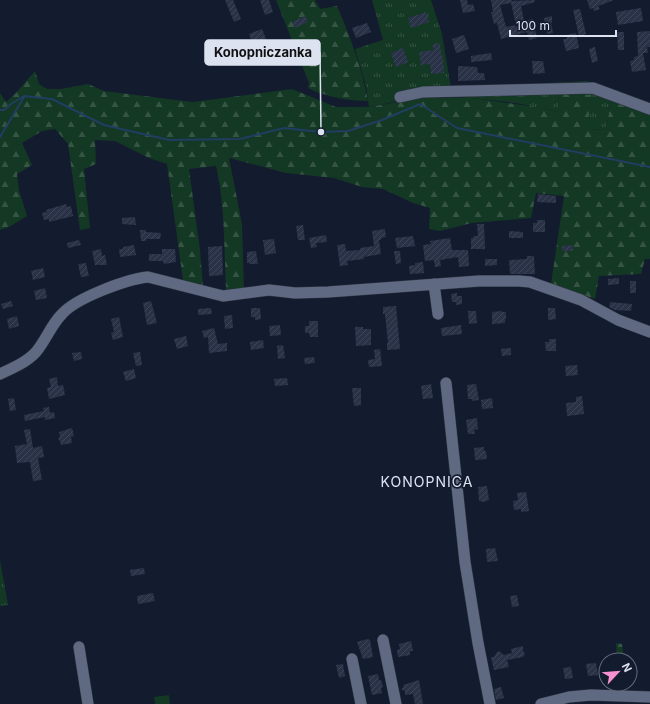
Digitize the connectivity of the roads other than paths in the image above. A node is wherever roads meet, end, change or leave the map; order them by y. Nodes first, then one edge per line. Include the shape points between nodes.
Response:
1 (400, 97) dead end
2 (650, 109) edge
3 (434, 284) junction
4 (438, 314) dead end
5 (650, 332) edge
6 (0, 374) edge
7 (446, 383) dead end
8 (383, 640) dead end
9 (79, 647) dead end
10 (352, 659) dead end
11 (650, 697) edge
12 (88, 704) edge
13 (361, 704) edge
14 (396, 704) edge
15 (490, 704) edge
16 (541, 704) edge

1 - 2 street via 423,92 593,88
3 - 4 street
3 - 5 street via 479,281 530,282 575,298 618,320
3 - 6 street via 328,292 269,290 223,296 154,278 143,278 75,303 60,315 36,352 18,366
7 - 15 street via 466,562
8 - 14 street
9 - 12 street
10 - 13 street
11 - 16 street via 591,695

